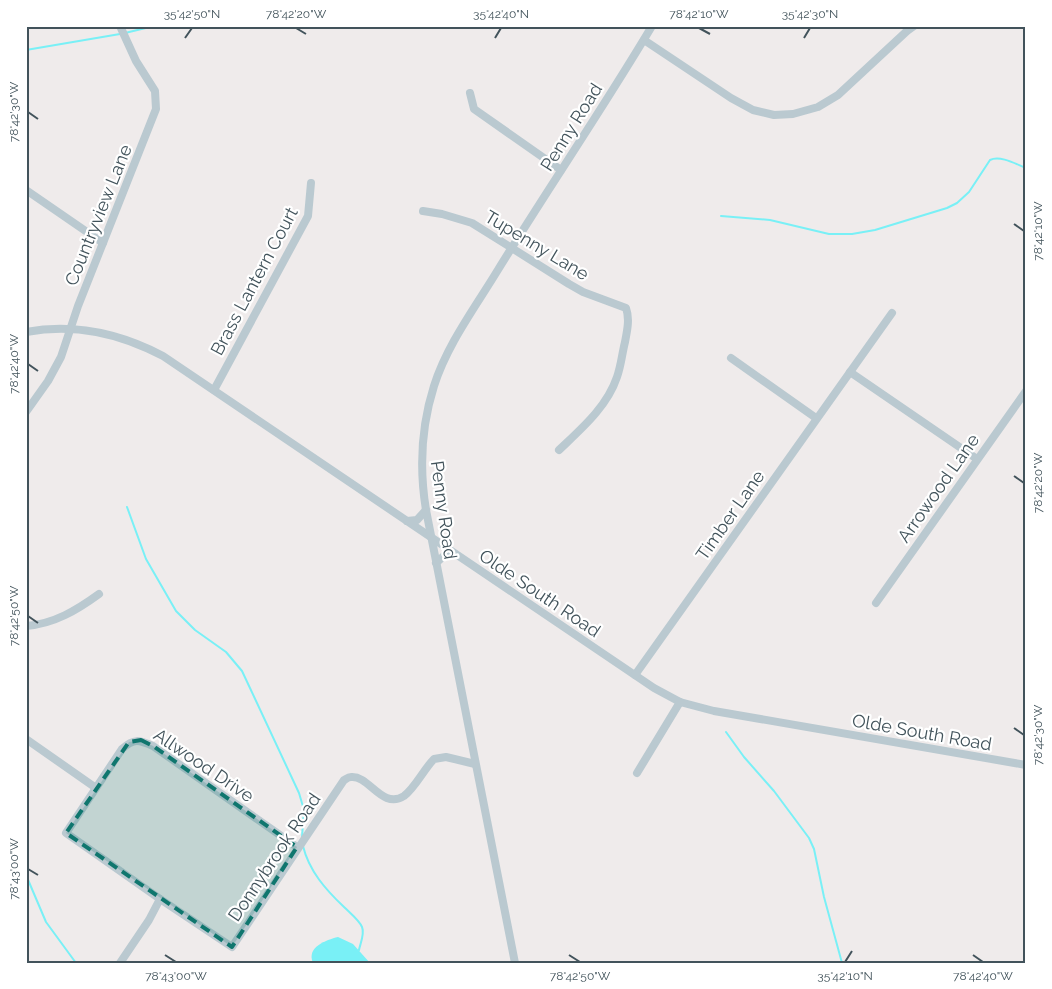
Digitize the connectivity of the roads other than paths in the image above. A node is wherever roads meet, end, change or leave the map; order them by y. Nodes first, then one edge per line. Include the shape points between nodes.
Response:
1 (120, 26) edge
2 (652, 26) edge
3 (914, 26) edge
4 (644, 40) junction
5 (470, 93) dead end
6 (561, 170) junction
7 (311, 183) dead end
8 (26, 190) edge
9 (424, 211) dead end
10 (104, 243) junction
11 (511, 249) junction
12 (892, 313) dead end
13 (72, 328) junction
14 (26, 332) edge
15 (731, 358) dead end
16 (850, 372) junction
17 (214, 390) junction
18 (1026, 391) edge
19 (26, 412) edge
20 (816, 418) junction
21 (559, 450) dead end
22 (976, 459) junction
23 (426, 510) junction
24 (407, 521) junction
25 (431, 538) junction
26 (454, 554) junction
27 (436, 563) junction
28 (99, 594) dead end
29 (876, 603) dead end
30 (26, 626) edge
31 (635, 675) junction
32 (680, 702) junction
33 (26, 739) edge
34 (475, 764) junction
35 (1026, 765) edge
36 (637, 773) dead end
37 (96, 788) junction
38 (298, 847) junction
39 (160, 899) junction
40 (120, 963) edge
41 (515, 963) edge

1 - 10 street, Countryview Lane via 136,61 155,91 156,109
2 - 4 street, Penny Road
3 - 4 street via 838,95 818,107 774,115 753,110 732,98
4 - 6 street, Penny Road
5 - 6 street via 474,109
6 - 11 street, Penny Road
7 - 17 street, Brass Lantern Court via 308,216
8 - 10 street
9 - 11 street, Tupenny Lane via 463,219
10 - 13 street, Countryview Lane
11 - 21 street, Tupenny Lane via 583,292 622,305 629,314 612,390 595,414
11 - 23 street, Penny Road via 448,352 434,385 424,425 421,458
12 - 16 street, Timber Lane
13 - 14 street, Olde South Road
13 - 17 street, Olde South Road via 102,332 142,345
13 - 19 street, Countryview Lane via 48,381
15 - 20 street
16 - 20 street, Timber Lane
16 - 22 street
17 - 24 street, Olde South Road
18 - 22 street, Arrowood Lane
20 - 31 street, Timber Lane
22 - 29 street, Arrowood Lane
23 - 24 street via 417,520
23 - 25 street, Penny Road
24 - 25 street, Olde South Road
25 - 26 street, Olde South Road
25 - 27 street, Penny Road
26 - 27 street via 446,554
26 - 31 street, Olde South Road
27 - 34 street, Penny Road
28 - 30 street via 65,615 41,625
31 - 32 street, Olde South Road
32 - 35 street, Olde South Road via 714,711
32 - 36 street
33 - 37 street
34 - 38 street, Donnybrook Road via 446,757 434,759 404,796 394,799 386,798 359,779 344,780
34 - 41 street, Penny Road
37 - 38 street, Allwood Drive via 122,749 130,742 141,740
37 - 39 street, Allwood Drive via 66,833
38 - 39 street, Donnybrook Road via 232,947
39 - 40 street

